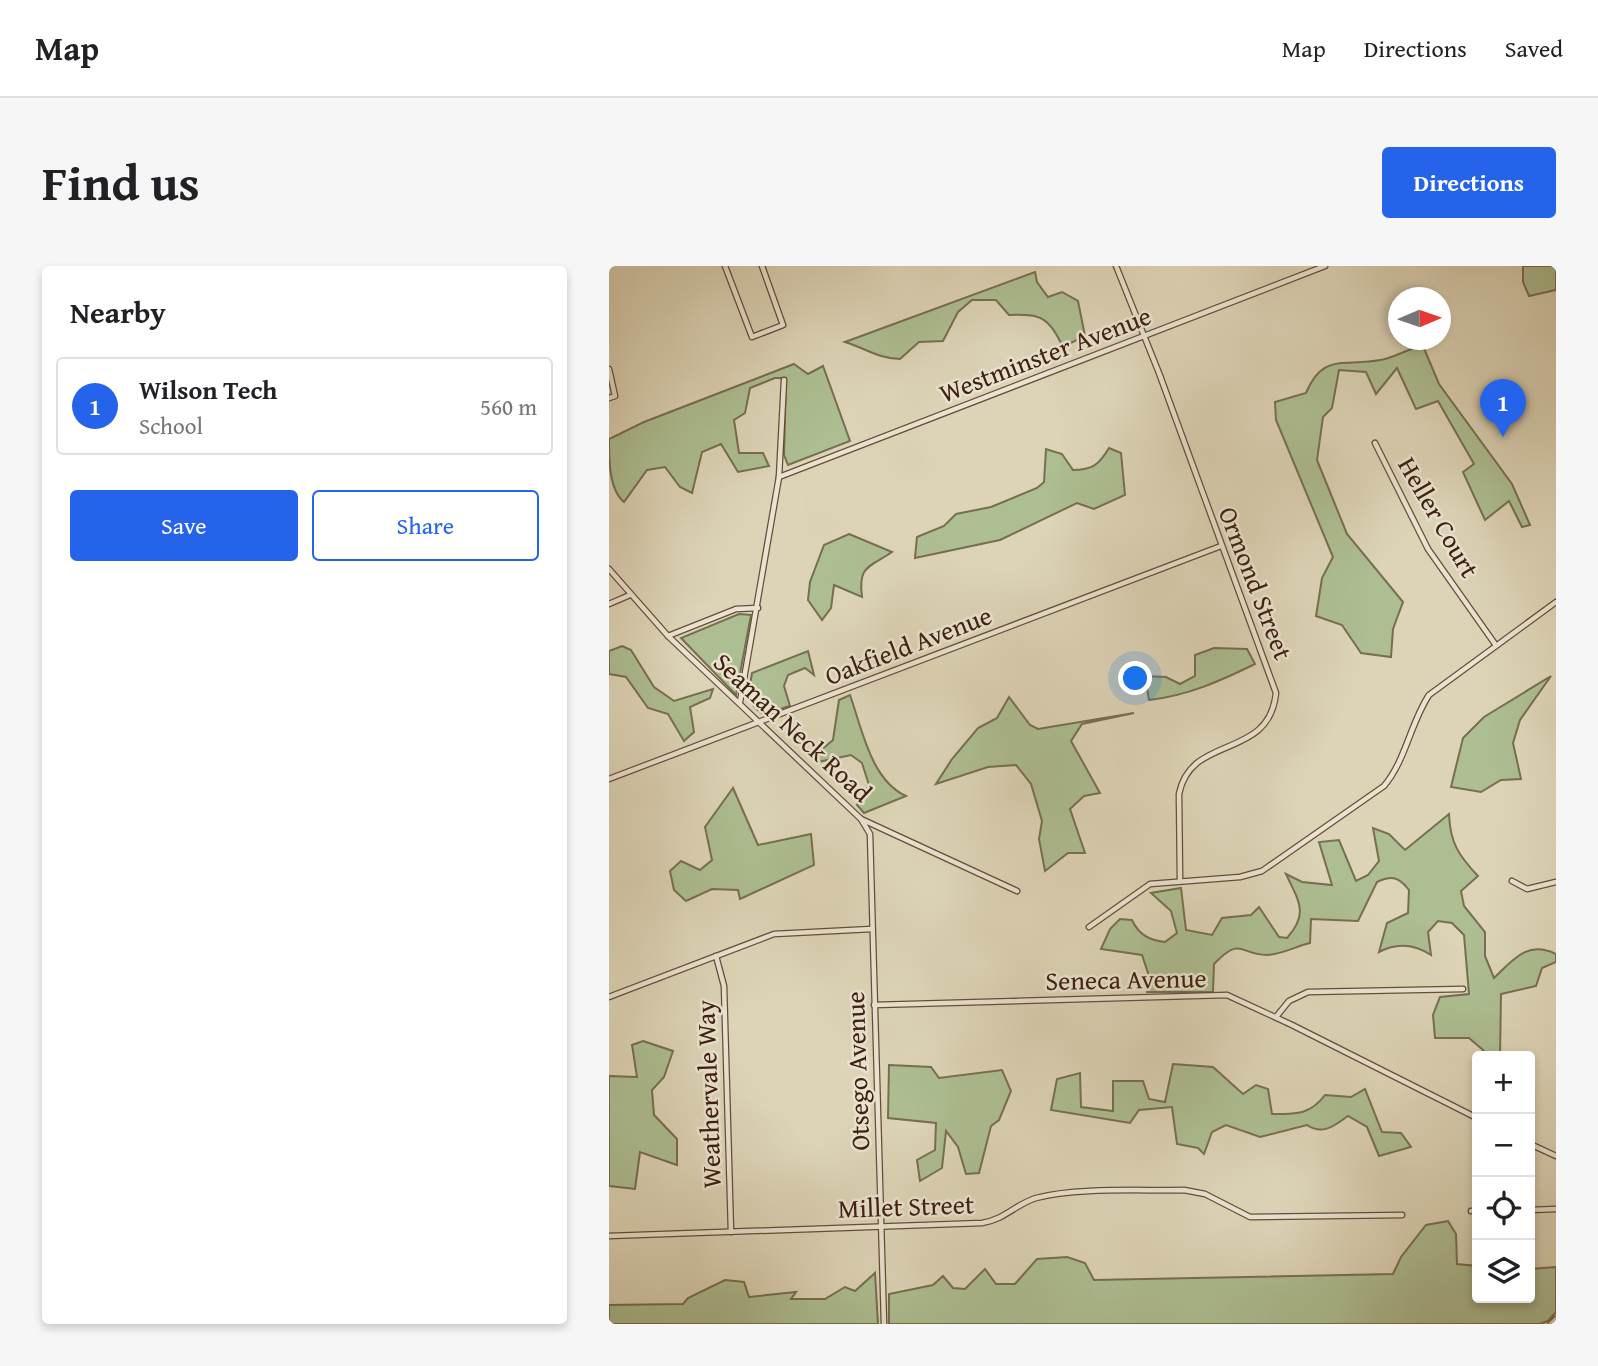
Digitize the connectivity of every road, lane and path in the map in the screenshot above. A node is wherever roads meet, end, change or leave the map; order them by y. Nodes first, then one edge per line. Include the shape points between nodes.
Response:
1 (725, 266) edge
2 (762, 266) edge
3 (1116, 266) edge
4 (1325, 266) edge
5 (1144, 337) junction
6 (609, 369) edge
7 (784, 380) dead end
8 (609, 398) edge
9 (1375, 443) dead end
10 (779, 477) junction
11 (1221, 546) junction
12 (609, 569) edge
13 (630, 595) junction
14 (1556, 602) edge
15 (609, 604) edge
16 (758, 608) junction
17 (668, 636) junction
18 (1495, 644) junction
19 (739, 703) junction
20 (759, 723) junction
21 (609, 779) edge
22 (861, 819) junction
23 (1180, 879) junction
24 (1512, 881) dead end
25 (1556, 882) edge
26 (1017, 891) dead end
27 (1089, 927) dead end
28 (872, 929) junction
29 (716, 956) junction
30 (1463, 989) dead end
31 (609, 997) edge
32 (874, 1004) junction
33 (1276, 1017) junction
34 (1472, 1115) edge
35 (1535, 1146) edge
36 (1556, 1156) edge
37 (1556, 1209) edge
38 (1535, 1210) edge
39 (1402, 1215) dead end
40 (881, 1227) junction
41 (731, 1232) junction
42 (609, 1236) edge
43 (1556, 1319) edge
44 (884, 1324) edge
45 (1551, 1324) edge

1 - 2 street via 751,337 783,325
3 - 5 street, Ormond Street
4 - 5 street, Westminster Avenue
5 - 10 street, Westminster Avenue
5 - 11 street, Ormond Street
6 - 8 street via 617,391
7 - 10 street
9 - 18 street, Heller Court via 1428,549
10 - 16 street
11 - 20 street, Oakfield Avenue
11 - 23 street, Ormond Street via 1273,682 1275,704 1263,728 1197,761 1182,781
12 - 13 street, Seaman Neck Road
13 - 15 street
13 - 17 street, Seaman Neck Road
14 - 18 street
16 - 17 street via 736,609
16 - 19 street
17 - 19 street, Seaman Neck Road
18 - 23 street via 1429,695 1395,773 1384,786 1253,875
19 - 20 street, Seaman Neck Road
20 - 21 street, Oakfield Avenue
20 - 22 street, Seaman Neck Road
22 - 26 street, Seaman Neck Road
22 - 28 street, Otsego Avenue via 870,834
23 - 27 street via 1150,884
24 - 25 street via 1527,889
28 - 29 street via 775,934
28 - 32 street, Otsego Avenue
29 - 31 street
29 - 41 street, Weathervale Way via 724,986
30 - 33 street via 1308,992 1297,995
32 - 33 street, Seneca Avenue via 1227,995
32 - 40 street, Otsego Avenue
33 - 34 street, Seneca Avenue
35 - 36 street
37 - 38 street
39 - 40 street, Millet Street via 1250,1216 1205,1194 1184,1190 1051,1195 1024,1203 996,1221
40 - 41 street, Millet Street
40 - 44 street, Otsego Avenue
41 - 42 street, Millet Street
43 - 45 street

